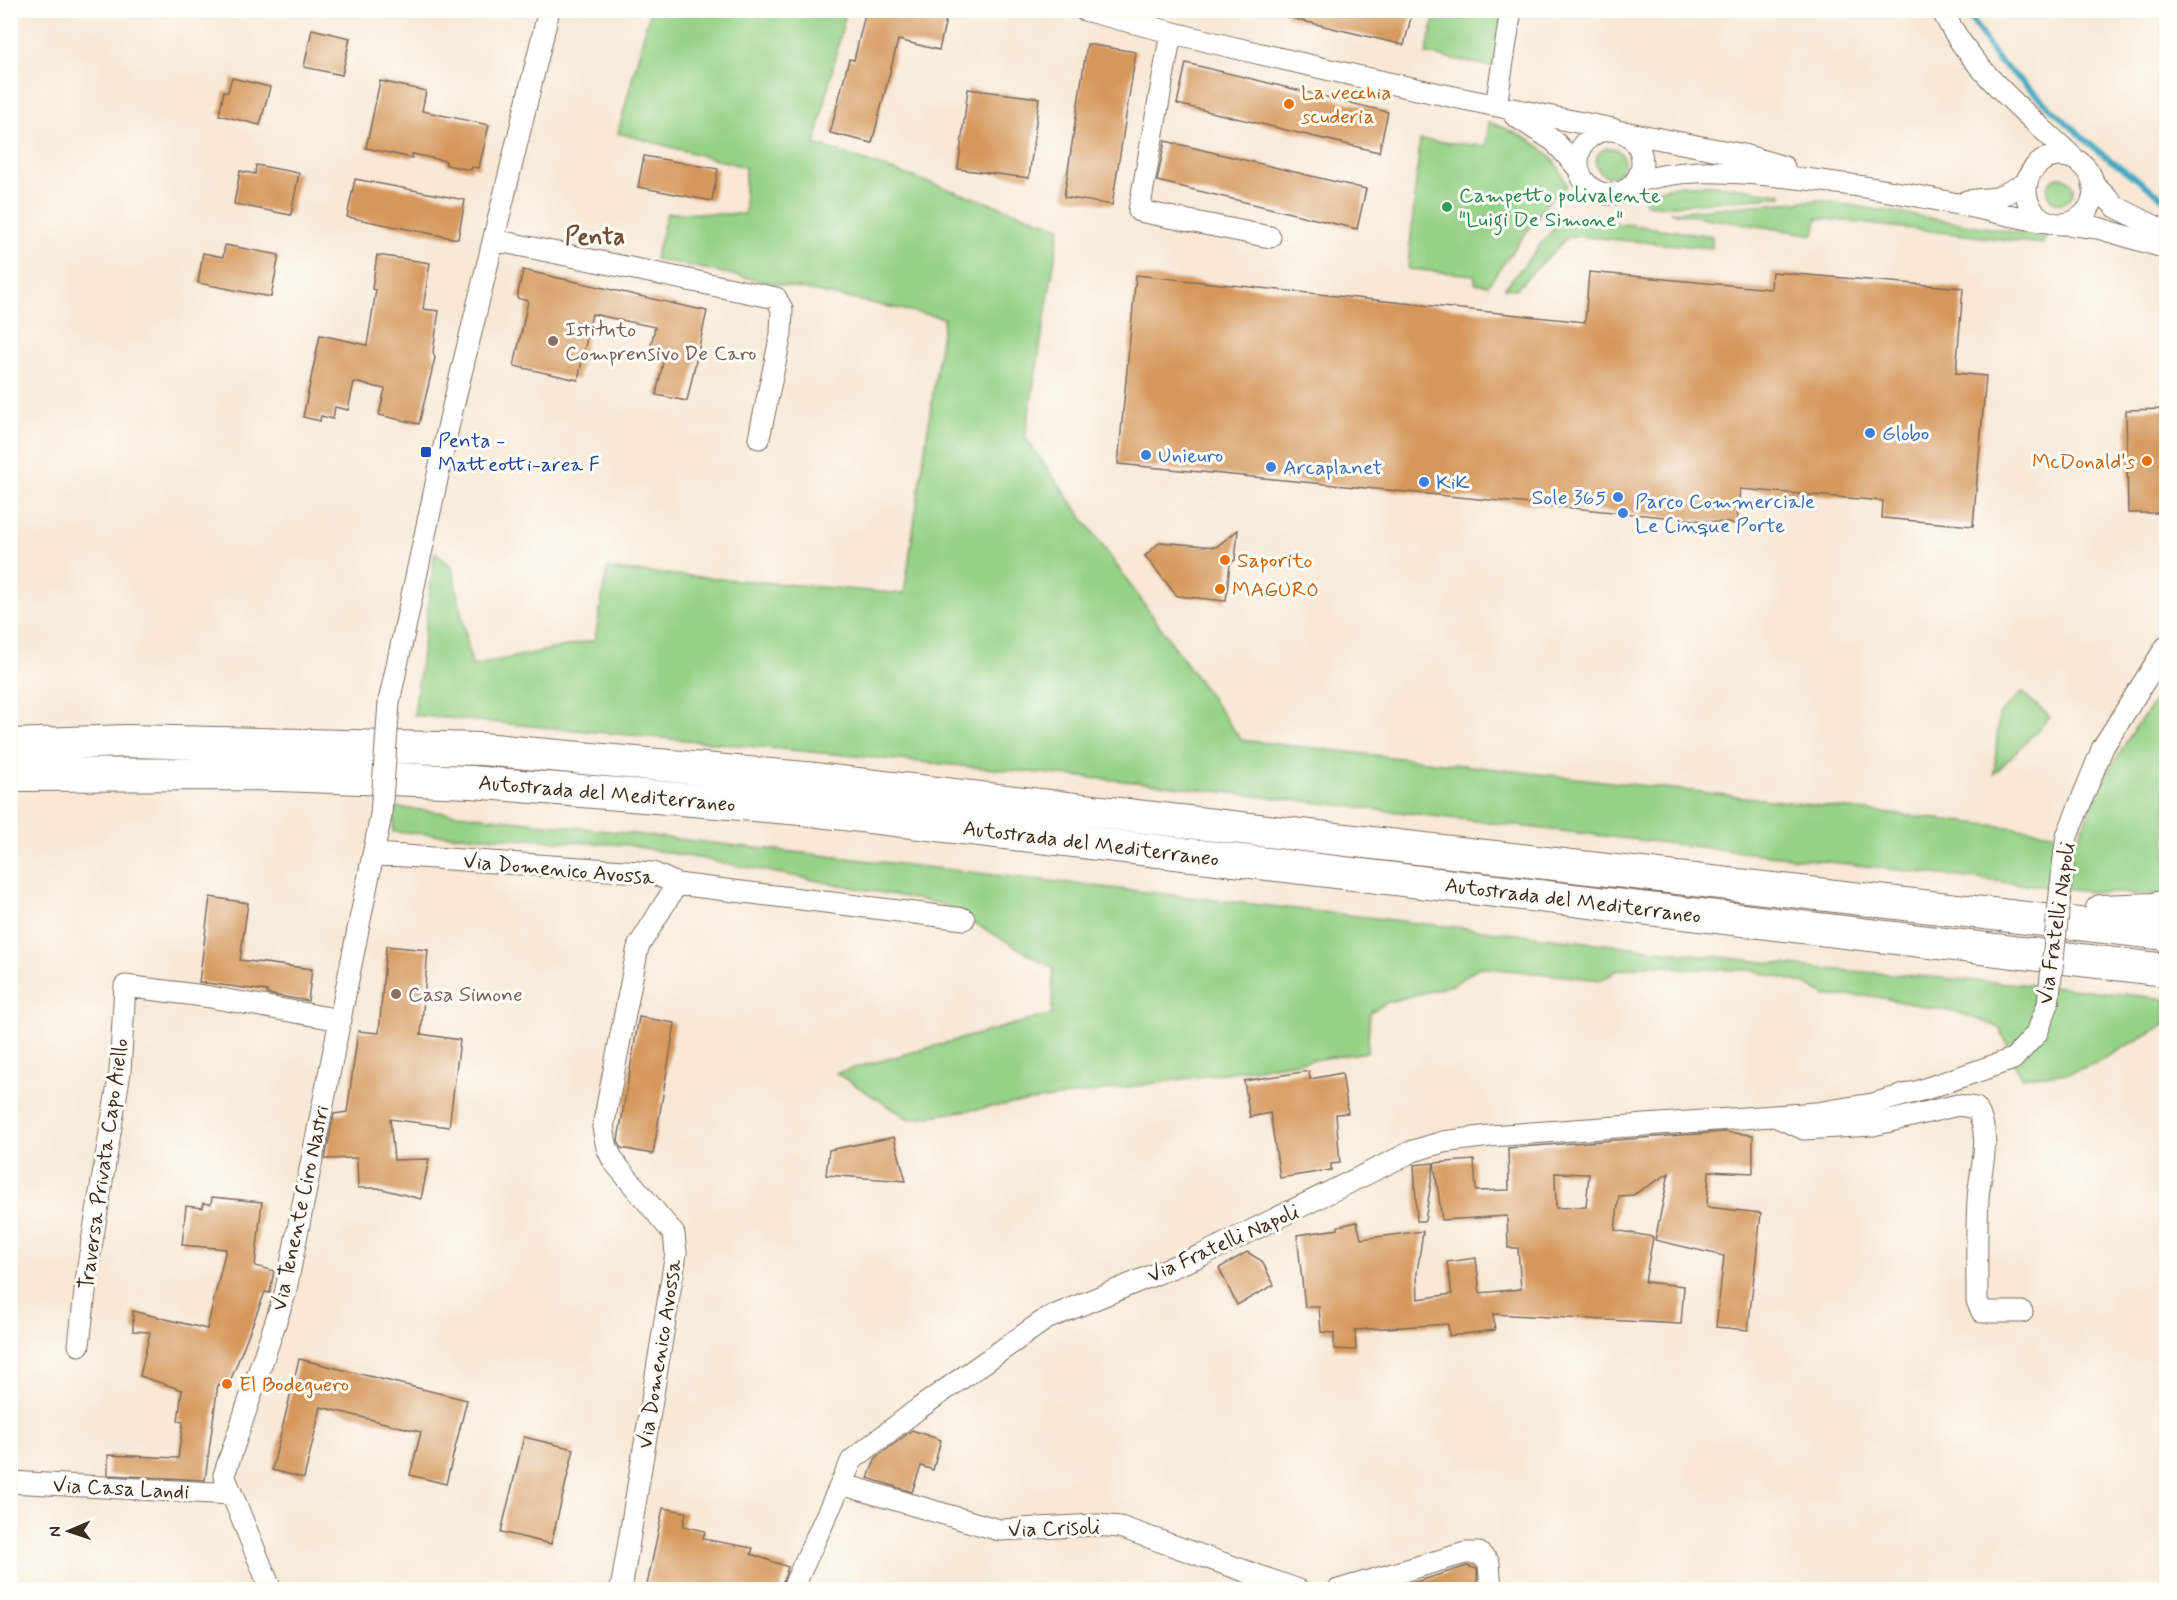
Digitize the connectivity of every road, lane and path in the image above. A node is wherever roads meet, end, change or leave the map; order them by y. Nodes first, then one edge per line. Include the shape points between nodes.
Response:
1 (549, 10) edge
2 (1084, 10) edge
3 (1511, 10) edge
4 (1942, 10) edge
5 (1171, 33) junction
6 (1496, 106) junction
7 (2020, 109) junction
8 (1618, 131) junction
9 (2079, 162) junction
10 (1578, 168) junction
11 (2030, 177) junction
12 (1831, 181) junction
13 (1634, 183) junction
14 (2093, 184) junction
15 (1954, 203) junction
16 (2056, 223) junction
17 (2166, 232) edge
18 (1270, 237) dead end
19 (494, 240) junction
20 (2166, 248) edge
21 (759, 438) dead end
22 (2164, 654) edge
23 (10, 745) edge
24 (10, 775) edge
25 (472, 782) junction
26 (10, 794) edge
27 (375, 854) junction
28 (1539, 861) junction
29 (677, 884) junction
30 (2166, 906) edge
31 (964, 919) dead end
32 (2166, 934) edge
33 (2166, 970) edge
34 (341, 1020) junction
35 (1774, 1116) junction
36 (2022, 1312) dead end
37 (79, 1345) dead end
38 (10, 1482) edge
39 (841, 1484) junction
40 (232, 1494) junction
41 (271, 1590) edge
42 (621, 1590) edge
43 (792, 1590) edge
44 (1299, 1590) edge
45 (1338, 1590) edge
46 (1491, 1590) edge

1 - 19 street, Via Tenente Ciro Nastri
2 - 5 street
3 - 6 street
4 - 7 street via 1950,27
5 - 6 street
5 - 18 street via 1139,211
6 - 8 street
6 - 10 street via 1554,141
7 - 9 street
7 - 11 street via 2036,136 2038,152
8 - 10 street via 1602,130 1586,140 1580,148
8 - 12 street via 1744,155
8 - 13 street via 1632,138 1642,155
9 - 11 street via 2060,156 2040,163
9 - 14 street
10 - 13 street via 1584,182 1598,192 1616,194
11 - 15 street via 1996,198
11 - 16 street via 2028,201 2032,210
12 - 13 street via 1686,171
12 - 15 street
14 - 16 street via 2093,195 2084,214
14 - 17 street via 2115,207
15 - 16 street via 2008,217
16 - 20 street via 2098,228
19 - 21 street via 776,298 782,309 781,334
19 - 27 street, Via Tenente Ciro Nastri, bridge via 450,419 389,702
22 - 35 street, Via Fratelli Napoli, bridge via 2103,747 2067,836 2048,1004 2037,1033 2013,1059 1922,1090 1872,1104
23 - 28 highway, Autostrada del Mediterraneo via 127,741 482,749 805,778
24 - 25 highway, Autostrada del Mediterraneo via 250,774
25 - 26 highway via 407,793
25 - 33 highway, Autostrada del Mediterraneo via 801,809
27 - 29 street, Via Domenico Avossa via 653,873
27 - 34 street, Via Tenente Ciro Nastri
28 - 30 highway via 1641,861 2089,911
28 - 32 highway, Autostrada del Mediterraneo
29 - 31 street
29 - 42 street, Via Domenico Avossa via 638,946 603,1127 614,1162 674,1234 676,1253
34 - 37 street, Traversa Privata Capo Aiello via 125,986 120,1072
34 - 40 street, Via Tenente Ciro Nastri via 285,1294 224,1475
35 - 36 street, Via Fratelli Napoli via 1804,1129 1873,1125 1958,1105 1976,1108 1986,1141 1978,1198 1977,1301 1982,1311
35 - 39 street, Via Fratelli Napoli via 1490,1136 1443,1142 1413,1151 1202,1256 1046,1319 852,1460
38 - 40 street, Via Casa Landi
39 - 43 street, Via Fratelli Napoli
39 - 44 street, Via Crisoli via 999,1530 1120,1527
40 - 41 street, Via Tenente Ciro Nastri
45 - 46 street via 1465,1553 1479,1553 1489,1563

